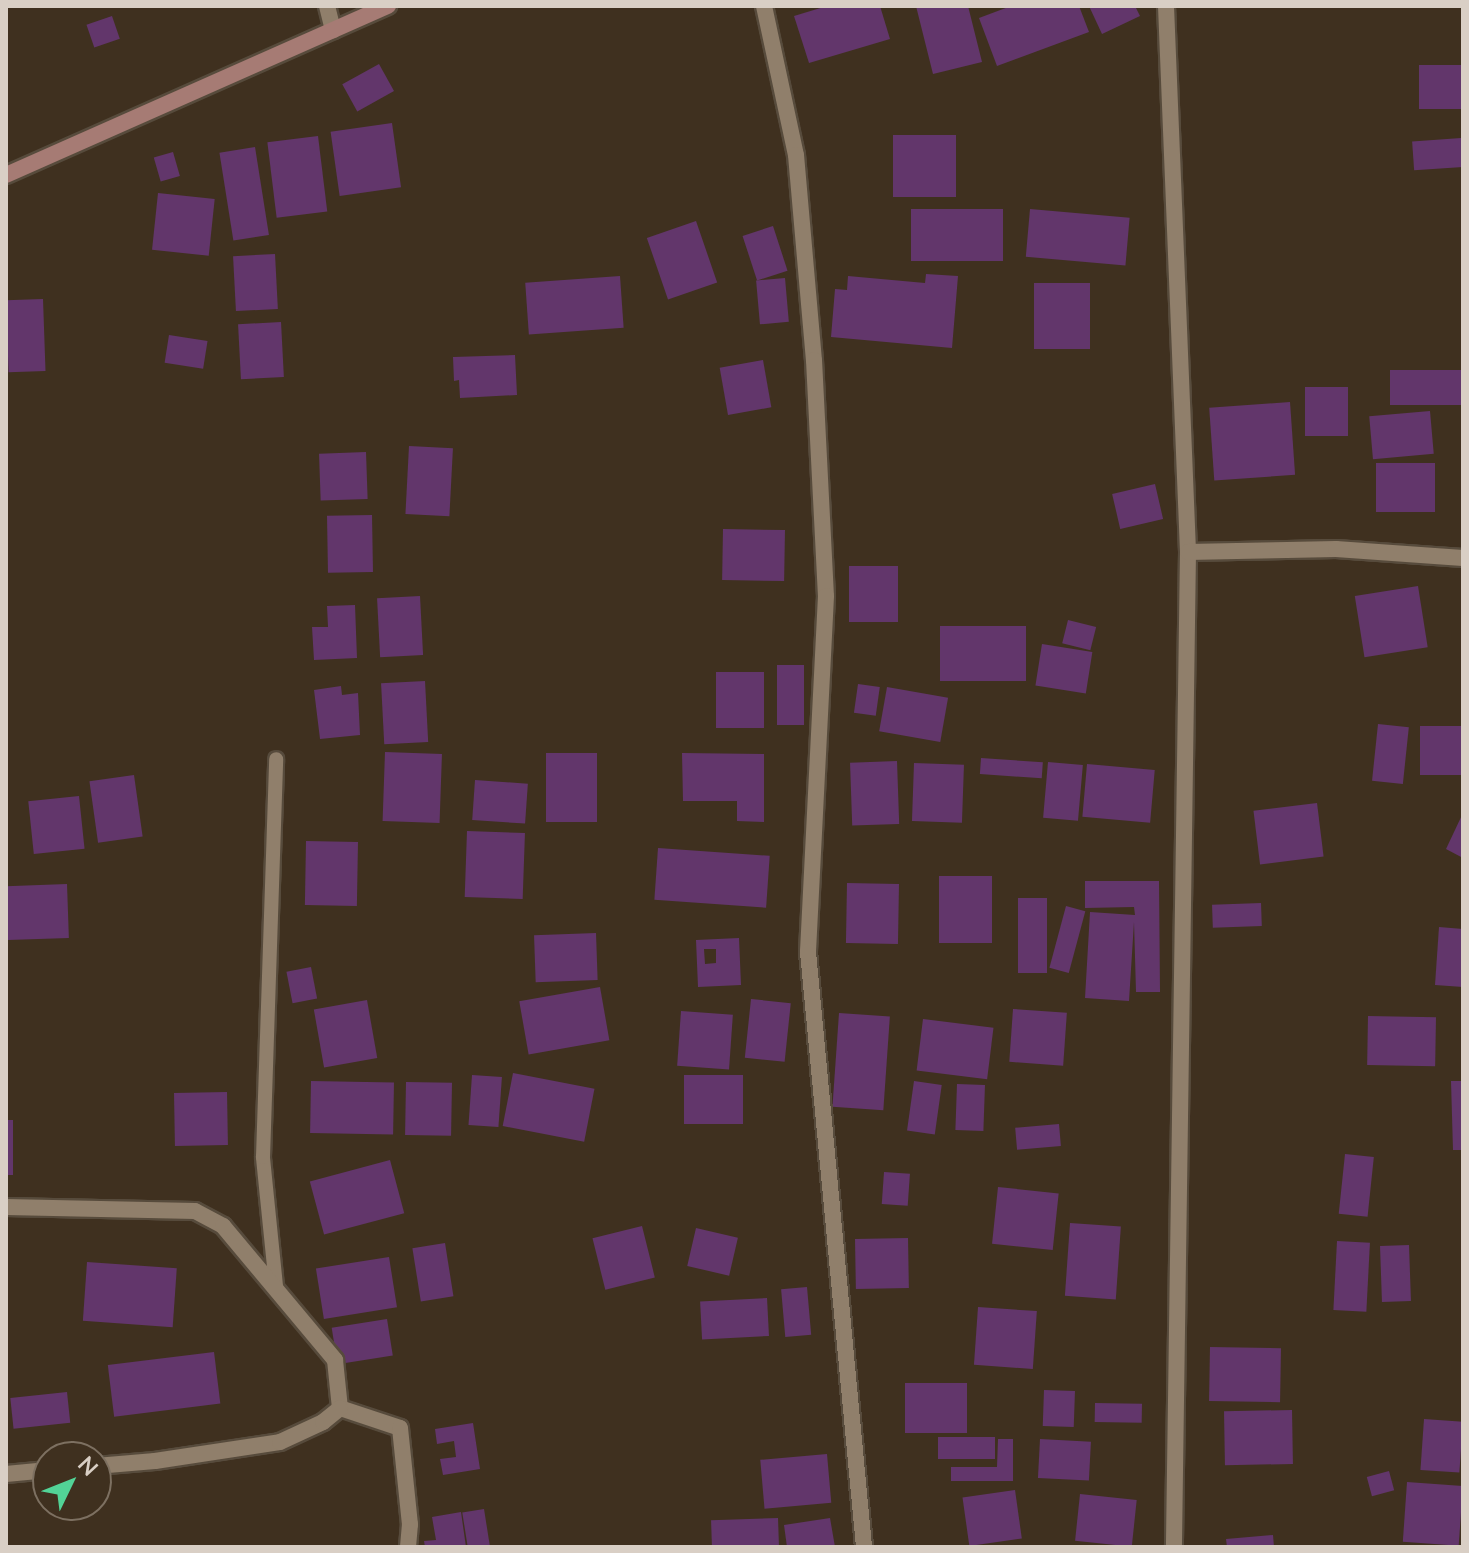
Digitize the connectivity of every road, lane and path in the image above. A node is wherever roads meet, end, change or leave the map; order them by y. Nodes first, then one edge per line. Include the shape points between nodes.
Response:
1 (327, 6) edge
2 (388, 6) edge
3 (764, 6) edge
4 (1166, 6) edge
5 (333, 30) junction
6 (6, 175) edge
7 (1188, 552) junction
8 (1463, 558) edge
9 (276, 759) dead end
10 (6, 1207) edge
11 (276, 1286) junction
12 (340, 1408) junction
13 (112, 1465) edge
14 (32, 1472) edge
15 (6, 1474) edge
16 (408, 1547) edge
17 (864, 1547) edge
18 (1174, 1547) edge

1 - 5 street
2 - 5 main road
3 - 17 street via 796,155 814,360 826,596 808,952
4 - 7 street
5 - 6 main road
7 - 8 street via 1347,549
7 - 18 street
9 - 11 lane via 263,1157
10 - 11 street via 195,1211 223,1226
11 - 12 street via 335,1360
12 - 13 street via 280,1442
12 - 16 street via 400,1428
14 - 15 street

